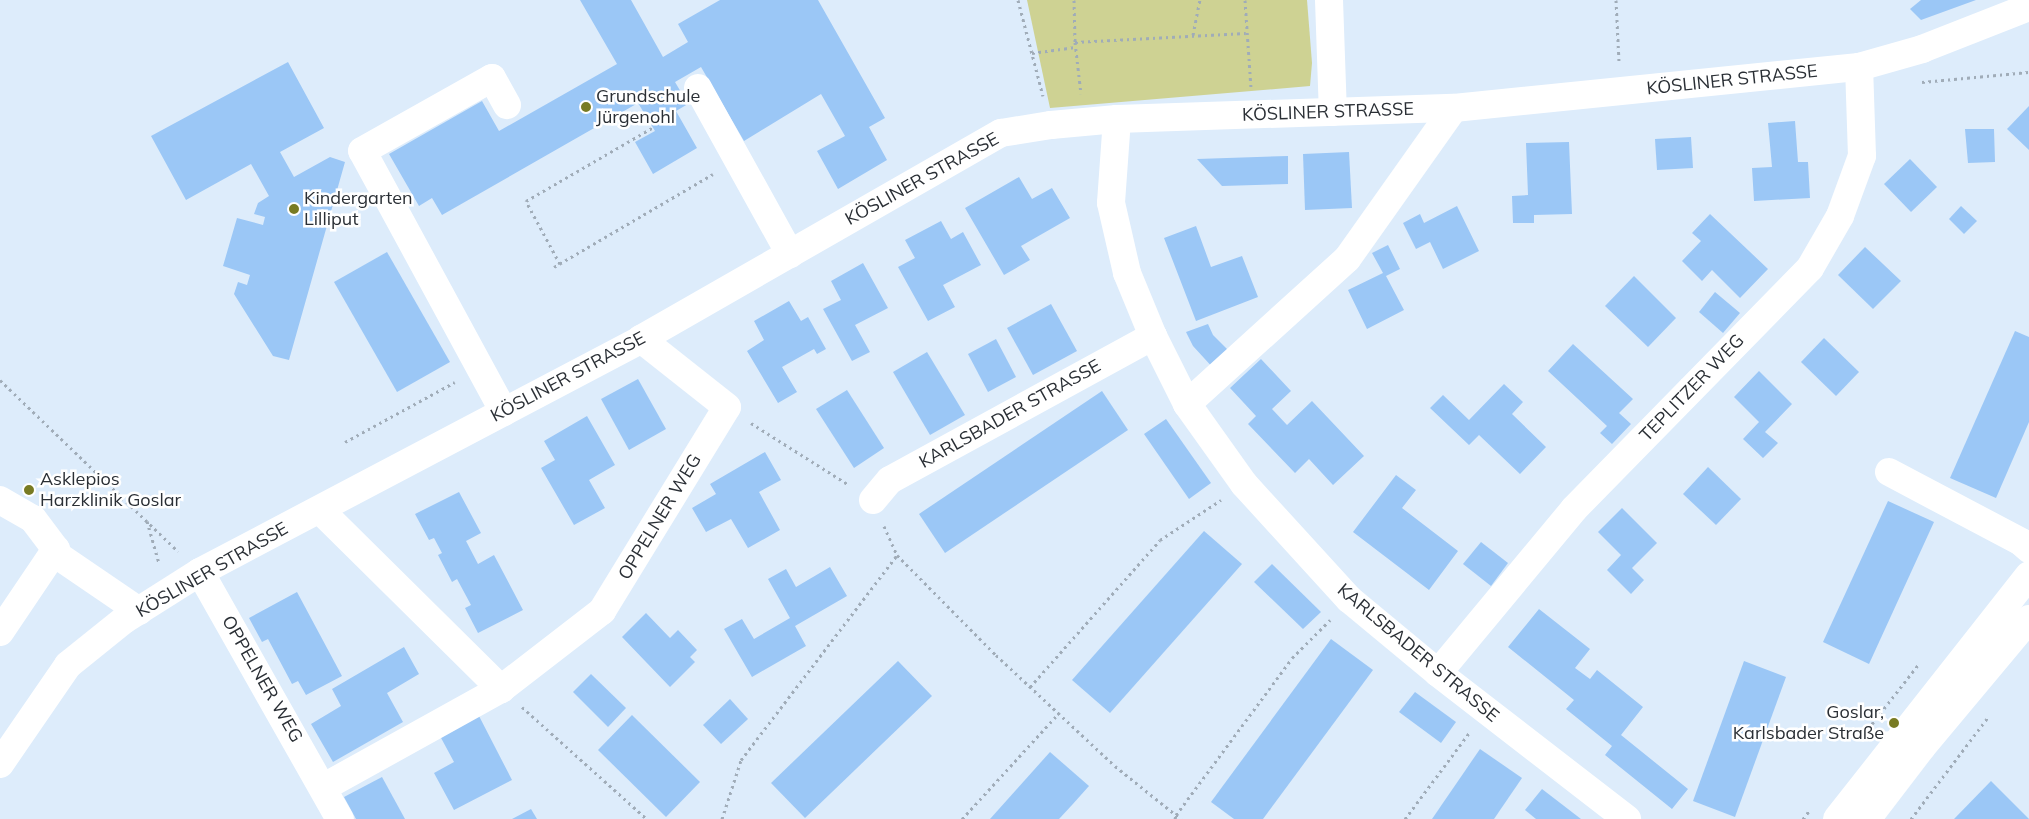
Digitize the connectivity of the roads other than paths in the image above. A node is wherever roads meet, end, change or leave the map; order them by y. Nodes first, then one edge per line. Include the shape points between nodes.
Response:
1 (1329, 0) edge
2 (2029, 7) edge
3 (1859, 67) junction
4 (698, 88) dead end
5 (507, 105) dead end
6 (1454, 108) junction
7 (1333, 112) junction
8 (1116, 119) junction
9 (790, 254) junction
10 (1153, 336) junction
11 (641, 339) junction
12 (1187, 404) junction
13 (504, 412) junction
14 (1889, 472) dead end
15 (0, 500) edge
16 (873, 500) road end
17 (320, 510) junction
18 (2029, 549) edge
19 (54, 553) junction
20 (200, 572) junction
21 (2029, 575) edge
22 (139, 611) junction
23 (2029, 619) edge
24 (0, 632) edge
25 (1438, 672) junction
26 (501, 689) junction
27 (0, 764) edge
28 (324, 787) junction
29 (340, 819) edge
30 (1627, 819) edge
31 (1837, 819) edge
32 (1867, 819) edge

1 - 7 street
2 - 3 street, KÖSLINER STRASSE via 1922,49
3 - 6 street, KÖSLINER STRASSE
3 - 25 street, TEPLITZER WEG via 1862,156 1840,216 1810,268 1574,509
4 - 9 street
5 - 13 street via 492,78 362,151
6 - 7 street, KÖSLINER STRASSE
6 - 12 street via 1347,259
7 - 8 street, KÖSLINER STRASSE
8 - 9 street, KÖSLINER STRASSE via 1001,134
8 - 10 street, KARLSBADER STRASSE via 1111,203 1127,273
9 - 11 street, KÖSLINER STRASSE
10 - 12 street, KARLSBADER STRASSE
10 - 16 street, KARLSBADER STRASSE via 890,480
11 - 13 street, KÖSLINER STRASSE
11 - 26 street, OPPELNER WEG via 727,407 602,611
12 - 25 street, KARLSBADER STRASSE via 1244,484 1349,599
13 - 17 street, KÖSLINER STRASSE
14 - 18 street
15 - 19 street via 33,519 56,549
17 - 20 street, KÖSLINER STRASSE
17 - 26 street
19 - 22 street
19 - 24 street
20 - 22 street, KÖSLINER STRASSE
20 - 28 street, OPPELNER WEG
21 - 31 street
22 - 27 street, KÖSLINER STRASSE via 68,664
23 - 32 street via 1922,747
25 - 30 street, KARLSBADER STRASSE
26 - 28 street, OPPELNER WEG
28 - 29 street, OPPELNER WEG

